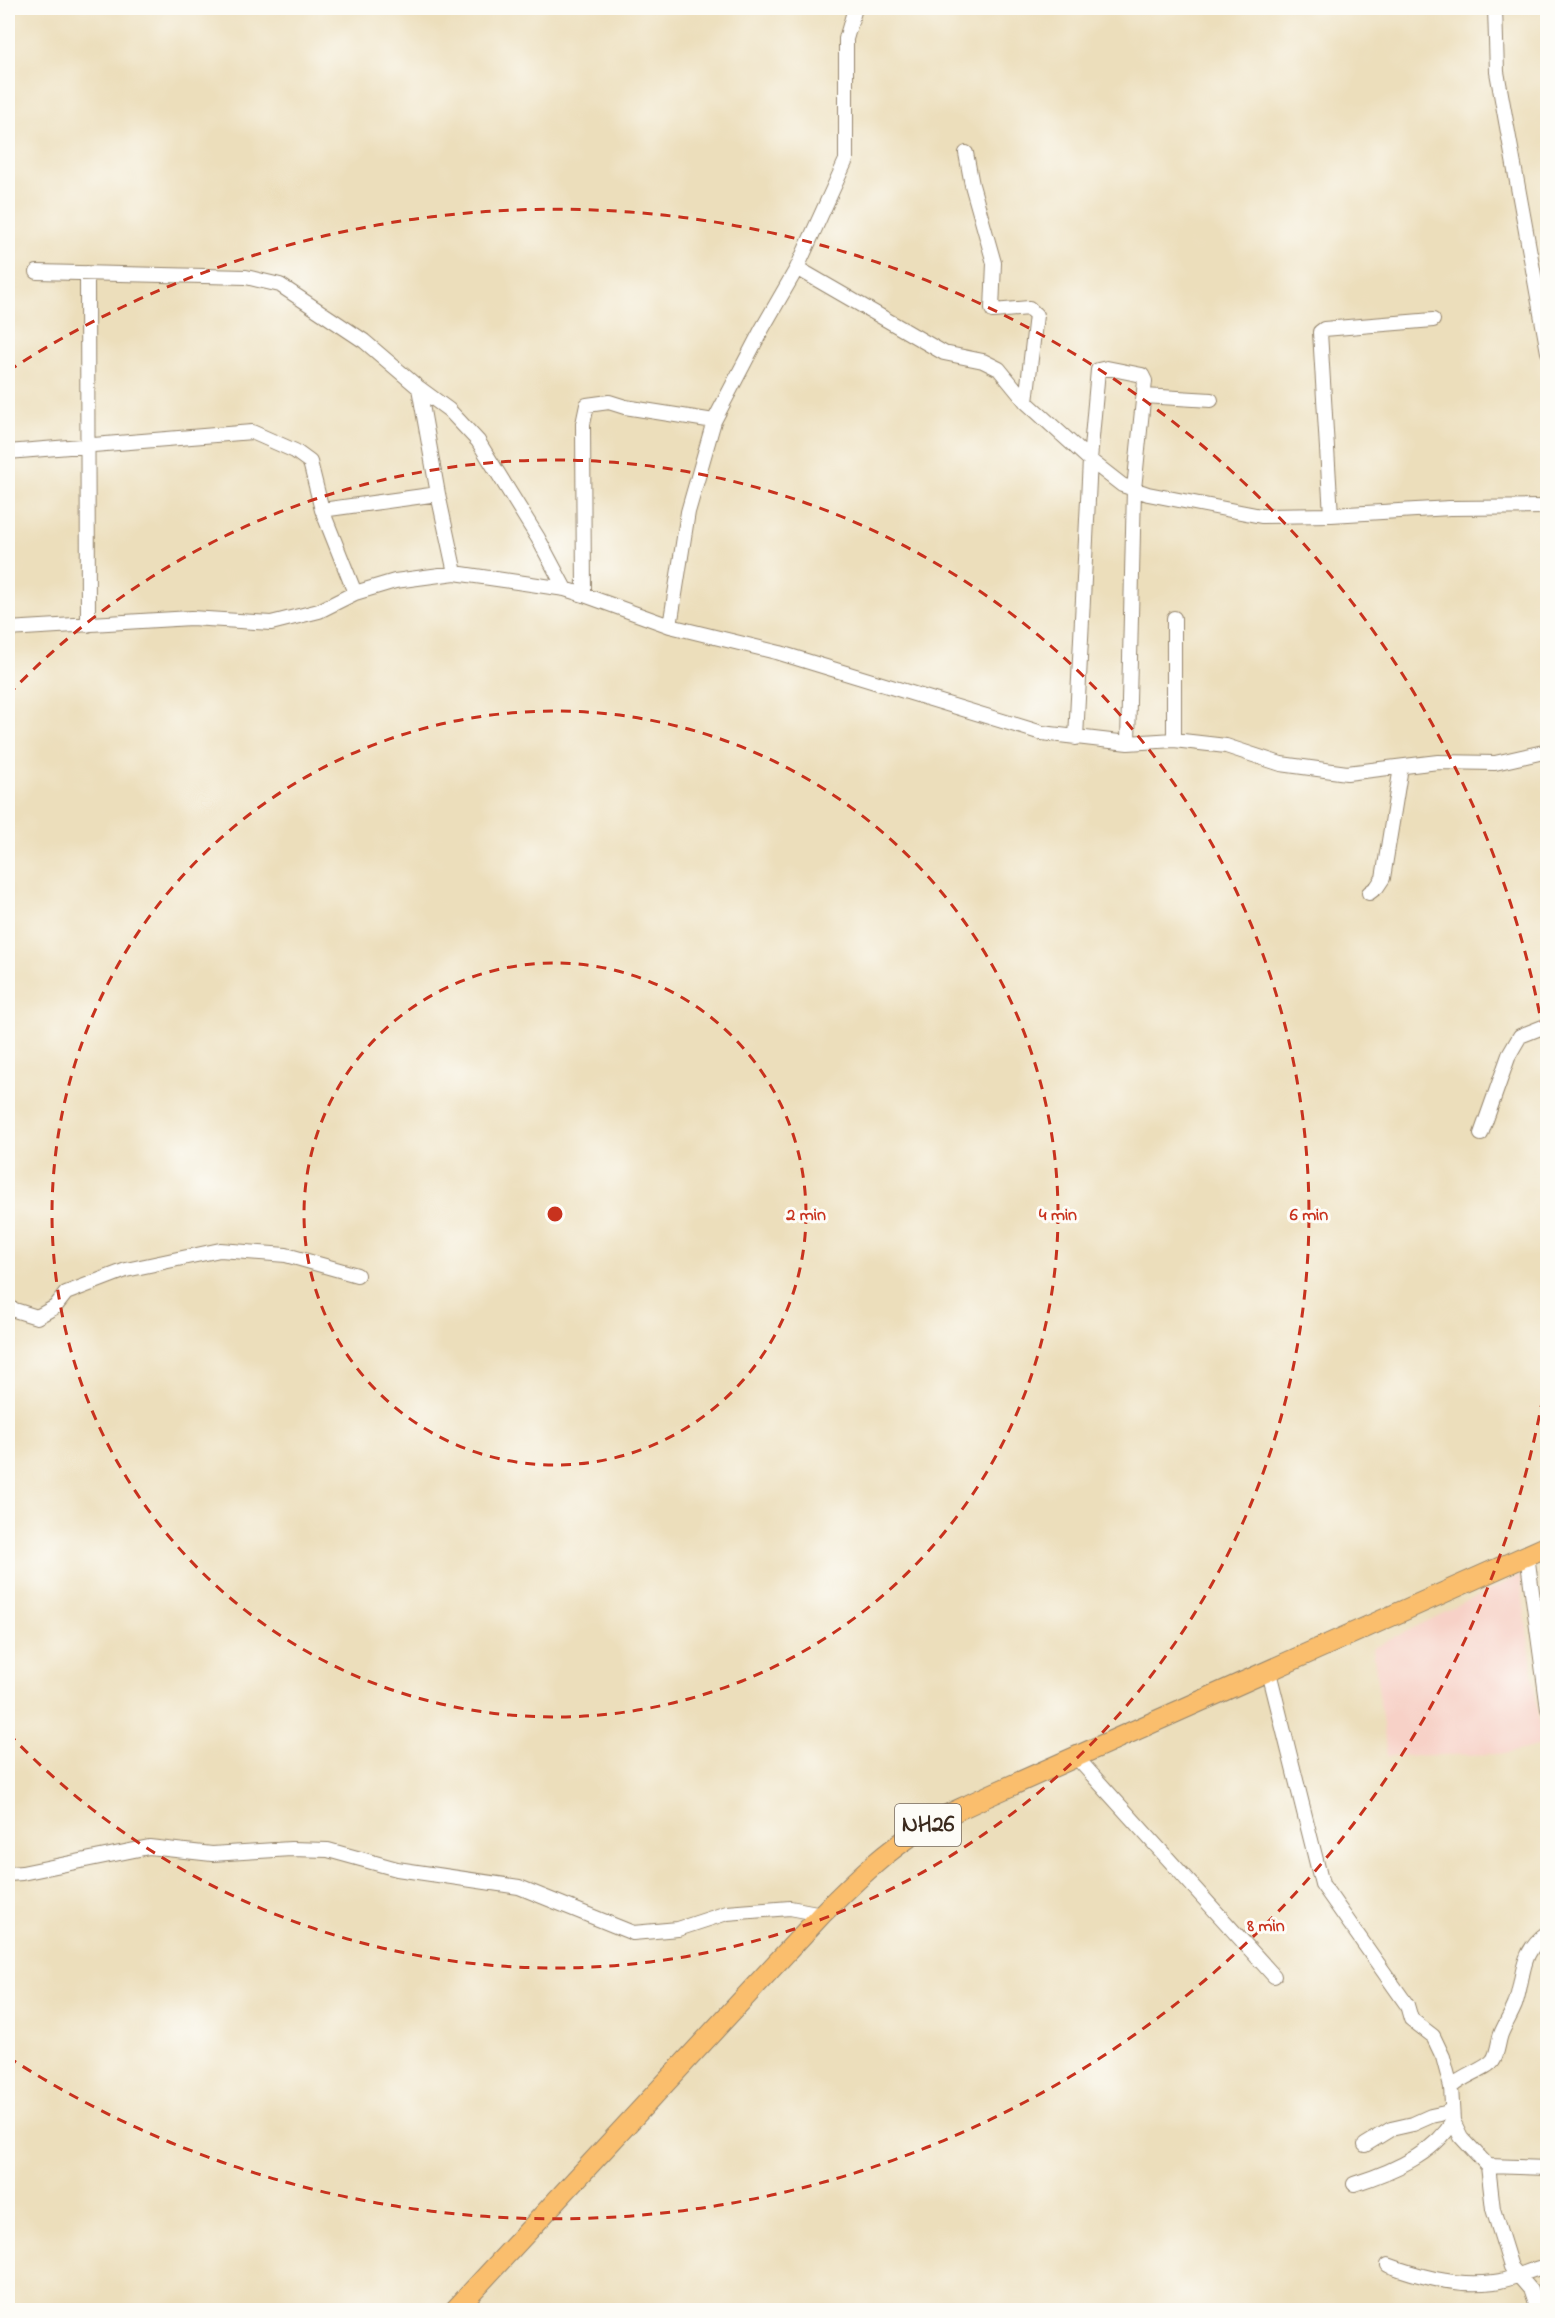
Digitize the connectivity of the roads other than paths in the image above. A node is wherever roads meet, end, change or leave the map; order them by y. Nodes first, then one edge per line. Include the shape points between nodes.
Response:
1 (855, 8) edge
2 (1495, 8) edge
3 (966, 153) dead end
4 (797, 268) junction
5 (37, 272) dead end
6 (87, 273) junction
7 (1433, 320) dead end
8 (1548, 352) edge
9 (419, 388) junction
10 (1144, 396) junction
11 (1210, 400) dead end
12 (1026, 402) junction
13 (714, 421) junction
14 (88, 446) junction
15 (8, 452) edge
16 (1090, 460) junction
17 (1134, 489) junction
18 (438, 494) junction
19 (1548, 507) edge
20 (322, 510) junction
21 (1331, 516) junction
22 (455, 573) junction
23 (564, 589) junction
24 (355, 593) junction
25 (584, 595) junction
26 (1174, 618) dead end
27 (88, 625) junction
28 (670, 626) junction
29 (8, 629) edge
30 (1076, 738) junction
31 (1174, 740) junction
32 (1128, 743) junction
33 (1548, 751) edge
34 (1401, 767) junction
35 (1369, 892) dead end
36 (1548, 1025) edge
37 (1481, 1134) dead end
38 (357, 1275) dead end
39 (8, 1308) edge
40 (1548, 1546) edge
41 (1527, 1555) junction
42 (1269, 1672) junction
43 (1548, 1709) edge
44 (1077, 1758) junction
45 (8, 1874) edge
46 (822, 1914) junction
47 (1548, 1932) edge
48 (1274, 1976) dead end
49 (1451, 2087) junction
50 (1452, 2115) junction
51 (1365, 2145) dead end
52 (1488, 2166) junction
53 (1548, 2168) edge
54 (1354, 2184) dead end
55 (1388, 2265) dead end
56 (1548, 2266) edge
57 (1519, 2276) junction
58 (455, 2310) edge
59 (1537, 2310) edge

1 - 4 street via 846,39 846,160
2 - 8 street via 1497,72
3 - 12 street via 994,263 992,309 1029,308 1036,315
4 - 12 street via 944,353 983,361 999,369
4 - 13 street
5 - 6 street
6 - 9 street via 246,277 280,285 364,341
6 - 14 street
7 - 21 street via 1320,332
9 - 18 street
9 - 23 street via 449,410 478,441 538,538
10 - 11 street
10 - 16 street via 1142,375 1107,368 1098,370
10 - 17 street
12 - 16 street
13 - 25 street via 609,402 587,405 582,424
13 - 28 street via 688,512
14 - 15 street
14 - 20 street via 252,432 310,462
14 - 27 street
16 - 17 street via 1122,485
16 - 30 street
17 - 21 street via 1261,516
17 - 32 street
18 - 20 street
18 - 22 street
19 - 21 street via 1450,508
20 - 24 street
22 - 23 street
22 - 24 street via 395,581
23 - 25 street
24 - 27 street via 319,611 271,623 191,618
25 - 28 street
26 - 31 street
27 - 29 street
28 - 30 street via 780,653 1042,733
30 - 32 street
31 - 32 street
31 - 34 street via 1226,746 1281,764 1347,773
33 - 34 street via 1495,763 1438,762
34 - 35 street via 1383,878
36 - 37 street via 1520,1036 1509,1055
38 - 39 street via 286,1255 220,1250 126,1270 66,1293 55,1307 37,1317
40 - 41 highway, NH26
41 - 42 highway, NH26
41 - 43 street
42 - 44 highway, NH26
42 - 49 street via 1322,1884 1407,2005 1411,2019 1433,2037
44 - 46 highway, NH26 via 927,1825 878,1860
44 - 48 street
45 - 46 street via 149,1847 212,1854 328,1850 397,1869 519,1887 633,1933 678,1929 727,1913 790,1908
46 - 58 highway, NH26
47 - 49 street via 1533,1943 1523,1962 1521,1984 1494,2059
49 - 50 street
50 - 51 street via 1431,2116 1391,2129
50 - 52 street via 1461,2137
50 - 54 street via 1446,2133 1425,2151
52 - 53 street
52 - 57 street via 1493,2209 1511,2267
55 - 57 street via 1464,2284 1493,2283
56 - 57 street
57 - 59 street via 1530,2289

